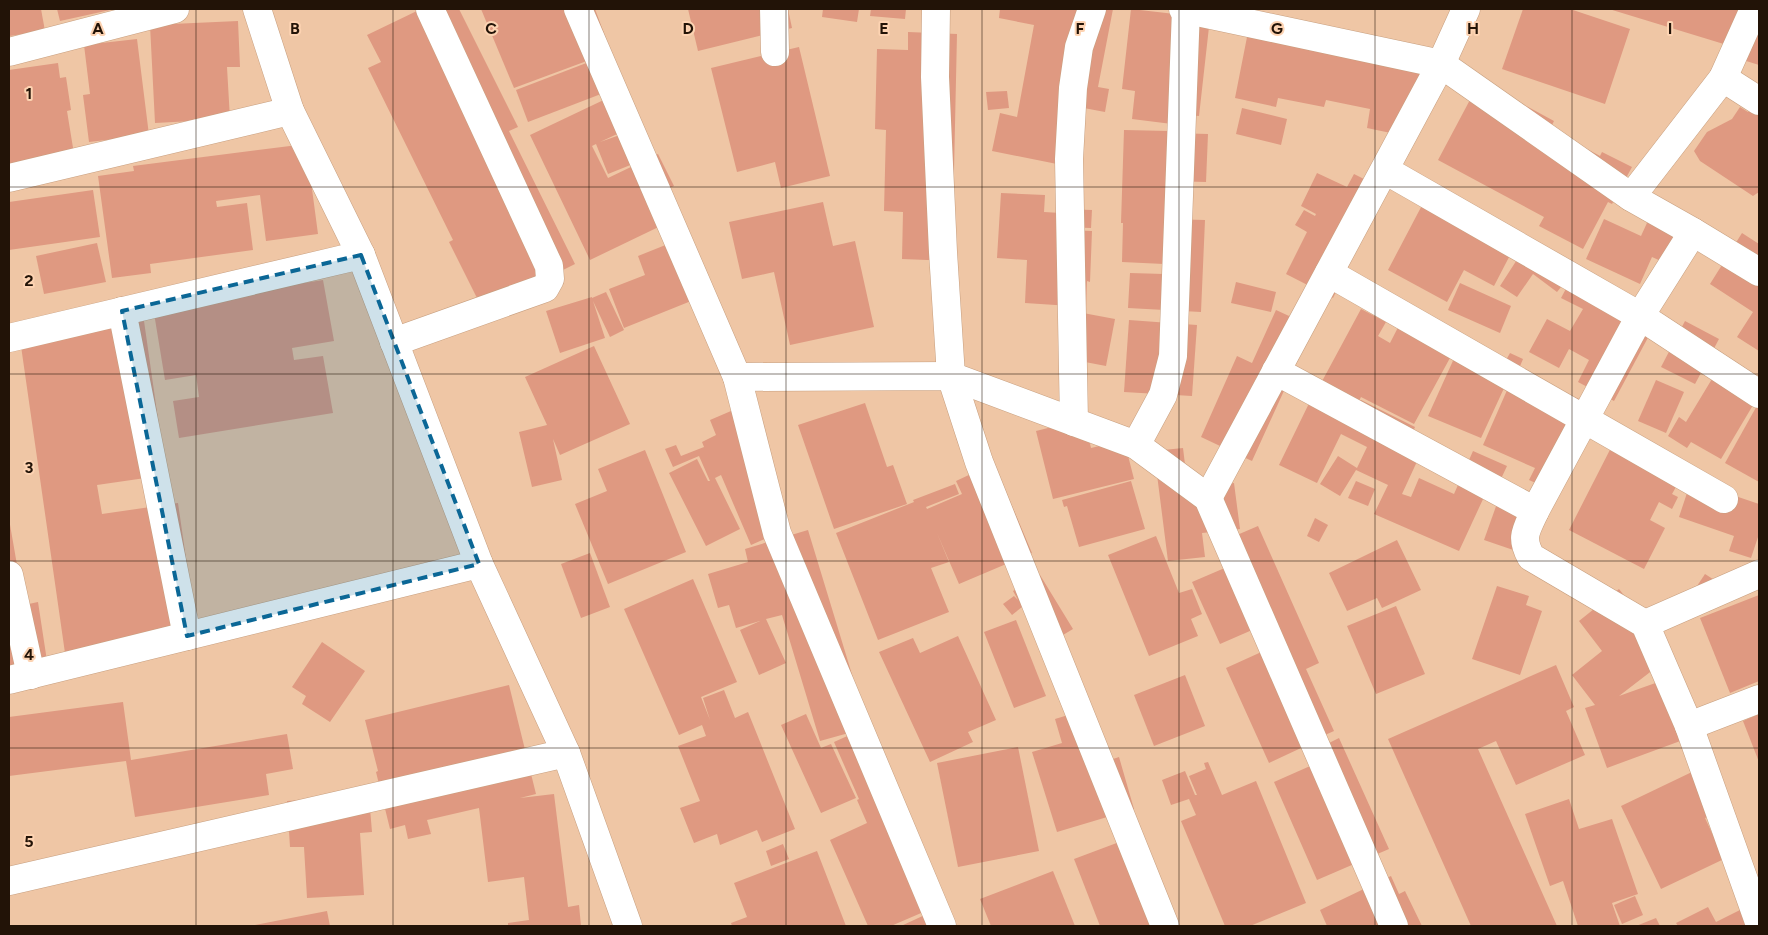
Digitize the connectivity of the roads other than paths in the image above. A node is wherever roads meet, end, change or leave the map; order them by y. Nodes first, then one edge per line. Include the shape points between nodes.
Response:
1 (175, 9) edge
2 (257, 9) edge
3 (430, 9) edge
4 (578, 9) edge
5 (774, 9) edge
6 (936, 9) edge
7 (1092, 9) edge
8 (1184, 9) edge
9 (1466, 9) edge
10 (1754, 9) edge
11 (9, 52) edge
12 (775, 52) dead end
13 (1442, 64) junction
14 (1723, 78) junction
15 (1759, 101) edge
16 (290, 111) junction
17 (1385, 170) junction
18 (9, 178) edge
19 (1631, 197) junction
20 (1693, 232) junction
21 (361, 255) junction
22 (1759, 272) edge
23 (1329, 273) junction
24 (122, 311) junction
25 (1640, 316) junction
26 (9, 338) edge
27 (394, 342) junction
28 (1276, 371) junction
29 (952, 376) junction
30 (738, 377) junction
31 (1759, 394) edge
32 (1586, 418) junction
33 (1074, 422) junction
34 (1136, 445) junction
35 (1208, 498) junction
36 (1724, 499) dead end
37 (1535, 511) junction
38 (479, 564) junction
39 (1759, 574) edge
40 (9, 575) edge
41 (1645, 624) junction
42 (187, 636) junction
43 (20, 678) edge
44 (1759, 698) edge
45 (1689, 726) junction
46 (566, 753) junction
47 (9, 881) edge
48 (1759, 922) edge
49 (628, 926) edge
50 (942, 926) edge
51 (1165, 926) edge
52 (1394, 926) edge

1 - 11 street
2 - 16 street
3 - 27 street via 549,266 550,279 545,288
4 - 30 street
5 - 12 street
6 - 29 street via 934,77
7 - 33 street via 1080,47 1073,88 1069,159
8 - 13 street
8 - 34 street via 1174,356 1163,395
9 - 13 street
10 - 14 street
13 - 17 street
13 - 19 street
14 - 15 street
14 - 19 street
16 - 18 street
16 - 21 street
17 - 23 street
17 - 25 street
19 - 20 street
20 - 22 street
20 - 25 street
21 - 24 street
21 - 27 street
23 - 28 street
23 - 32 street
24 - 26 street
24 - 42 street
25 - 31 street
25 - 32 street
27 - 38 street
28 - 35 street
28 - 37 street
29 - 30 street
29 - 33 street
29 - 51 street via 979,462
30 - 50 street via 777,533
32 - 36 street
32 - 37 street
33 - 34 street
34 - 35 street
35 - 52 street
37 - 41 street via 1525,533 1525,546 1532,557
38 - 42 street
38 - 46 street
39 - 41 street
40 - 43 street
41 - 45 street
42 - 43 street
44 - 45 street
45 - 48 street
46 - 47 street
46 - 49 street

